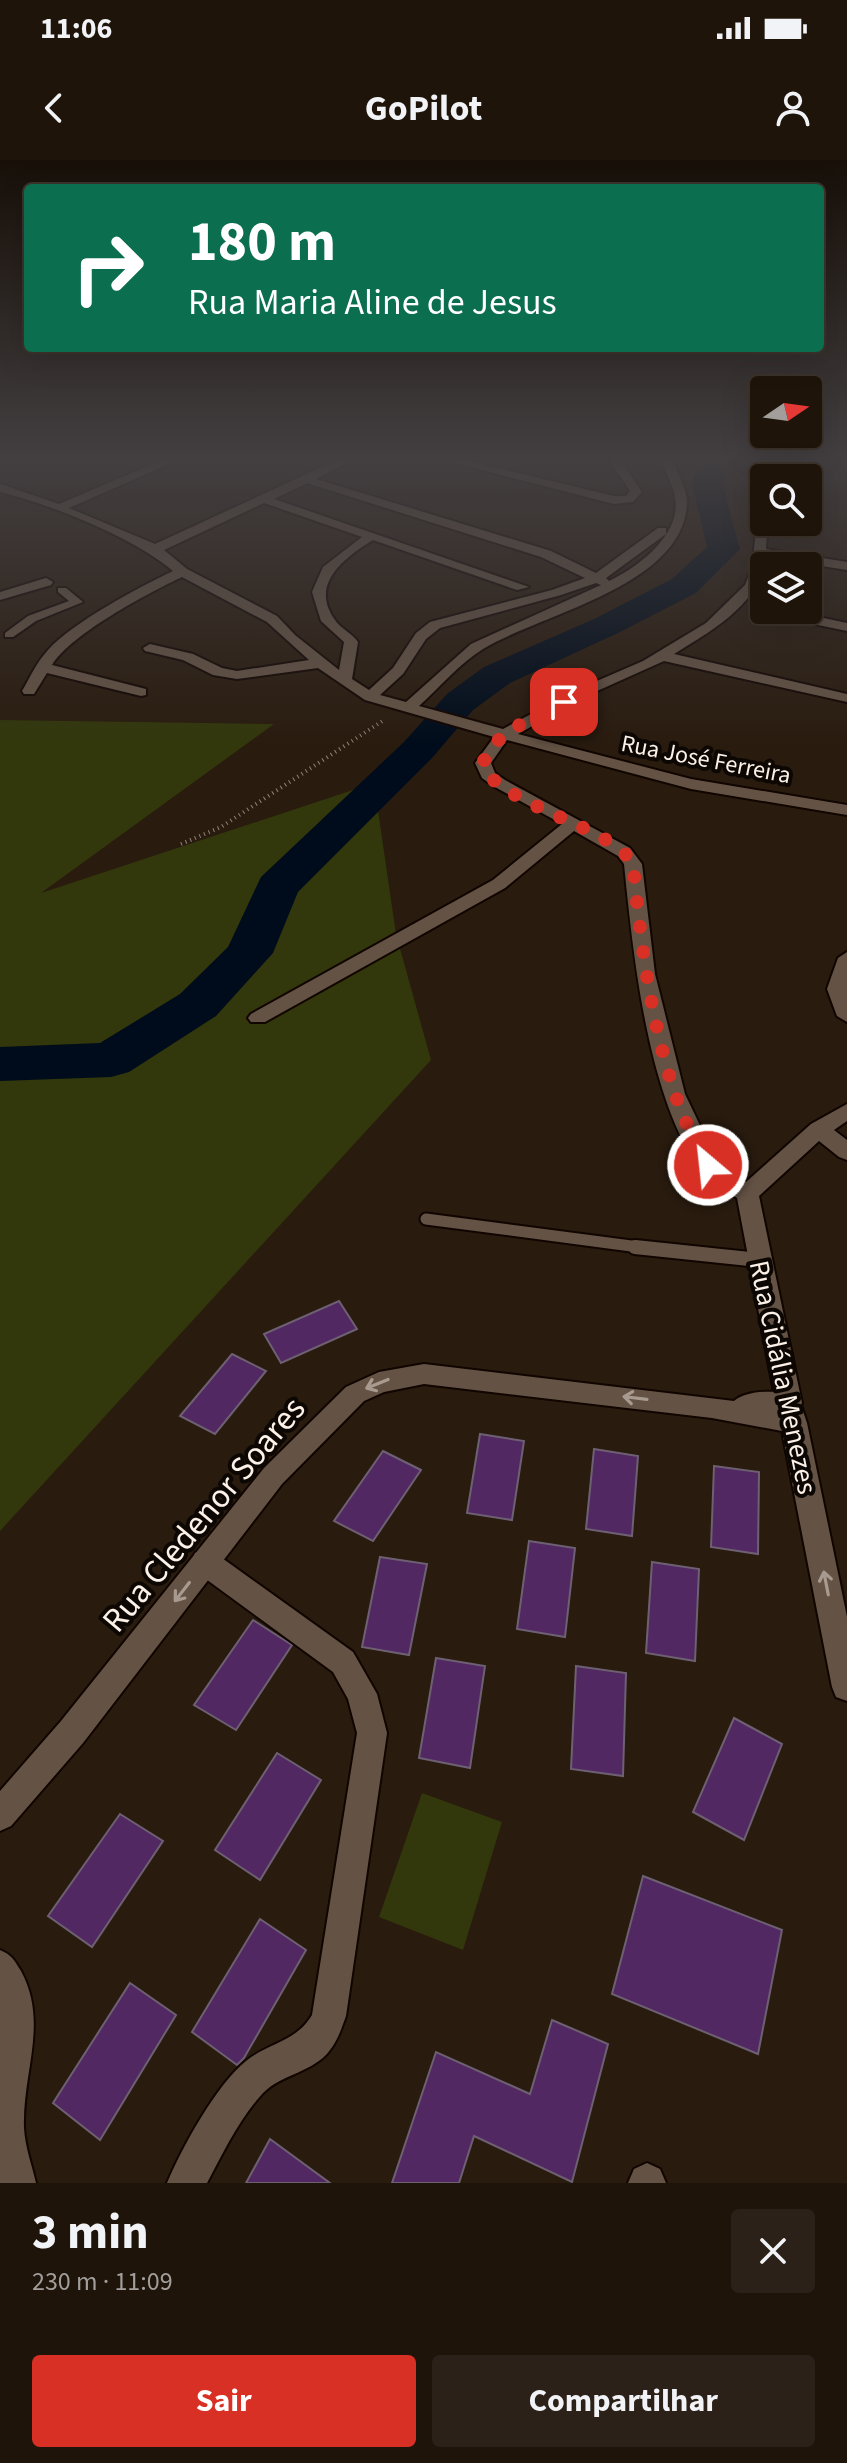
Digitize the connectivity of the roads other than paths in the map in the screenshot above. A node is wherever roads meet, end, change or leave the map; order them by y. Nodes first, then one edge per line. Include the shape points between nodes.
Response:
1 (163, 555) edge
2 (344, 555) edge
3 (431, 555) edge
4 (545, 555) edge
5 (629, 555) edge
6 (653, 555) edge
7 (822, 562) edge
8 (847, 566) edge
9 (182, 572) junction
10 (595, 578) junction
11 (46, 582) dead end
12 (614, 585) junction
13 (522, 587) dead end
14 (750, 587) edge
15 (62, 590) dead end
16 (0, 596) edge
17 (735, 603) junction
18 (750, 606) edge
19 (822, 622) edge
20 (847, 627) edge
21 (9, 635) dead end
22 (150, 648) dead end
23 (662, 656) junction
24 (322, 663) junction
25 (42, 667) junction
26 (344, 681) junction
27 (29, 691) dead end
28 (141, 692) dead end
29 (370, 697) junction
30 (847, 698) edge
31 (408, 708) junction
32 (502, 736) junction
33 (847, 810) edge
34 (572, 824) junction
35 (847, 958) edge
36 (847, 1016) edge
37 (258, 1018) dead end
38 (847, 1111) edge
39 (819, 1129) junction
40 (847, 1152) edge
41 (747, 1194) junction
42 (426, 1219) dead end
43 (759, 1260) junction
44 (791, 1413) junction
45 (205, 1562) junction
46 (847, 1687) edge
47 (0, 1815) edge
48 (0, 1967) edge
49 (17, 2183) edge
50 (186, 2183) edge

1 - 9 street, Rua José Ferreira
2 - 26 street via 328,567 320,584 327,619 351,642
3 - 13 street
4 - 10 street
5 - 10 street
6 - 12 street
7 - 8 street
9 - 24 street, Rua José Ferreira via 272,619
9 - 25 street via 140,592 73,638
10 - 12 street
10 - 29 street via 435,625
11 - 16 street
12 - 31 street via 476,647
14 - 17 street
15 - 21 street via 77,602 19,625
17 - 18 street
17 - 23 street via 711,626
19 - 20 street
22 - 24 street via 237,675
23 - 30 street
23 - 32 street
24 - 26 street, Rua José Ferreira
25 - 27 street
25 - 28 street
26 - 29 street, Rua José Ferreira
29 - 31 street, Rua José Ferreira
31 - 32 street, Rua José Ferreira
32 - 33 street, Rua José Ferreira via 691,784
32 - 34 street via 483,763 488,775
34 - 37 street via 499,884
34 - 41 street via 624,852 633,864 645,974 675,1094 708,1165
35 - 36 street via 837,989
38 - 39 street
39 - 40 street
39 - 41 street
41 - 43 street, Rua Cidália Menezes
42 - 43 lane
43 - 44 street, Rua Cidália Menezes
44 -> 45 street, Rua Cledenor Soares via 424,1374 379,1382 355,1394 273,1476
46 -> 44 street, Rua Cidália Menezes
45 -> 47 street, Rua Cledenor Soares
45 - 50 street via 343,1662 362,1694 372,1733 322,2036 308,2050 255,2076
48 - 49 street via 11,1984 20,2030 6,2130

